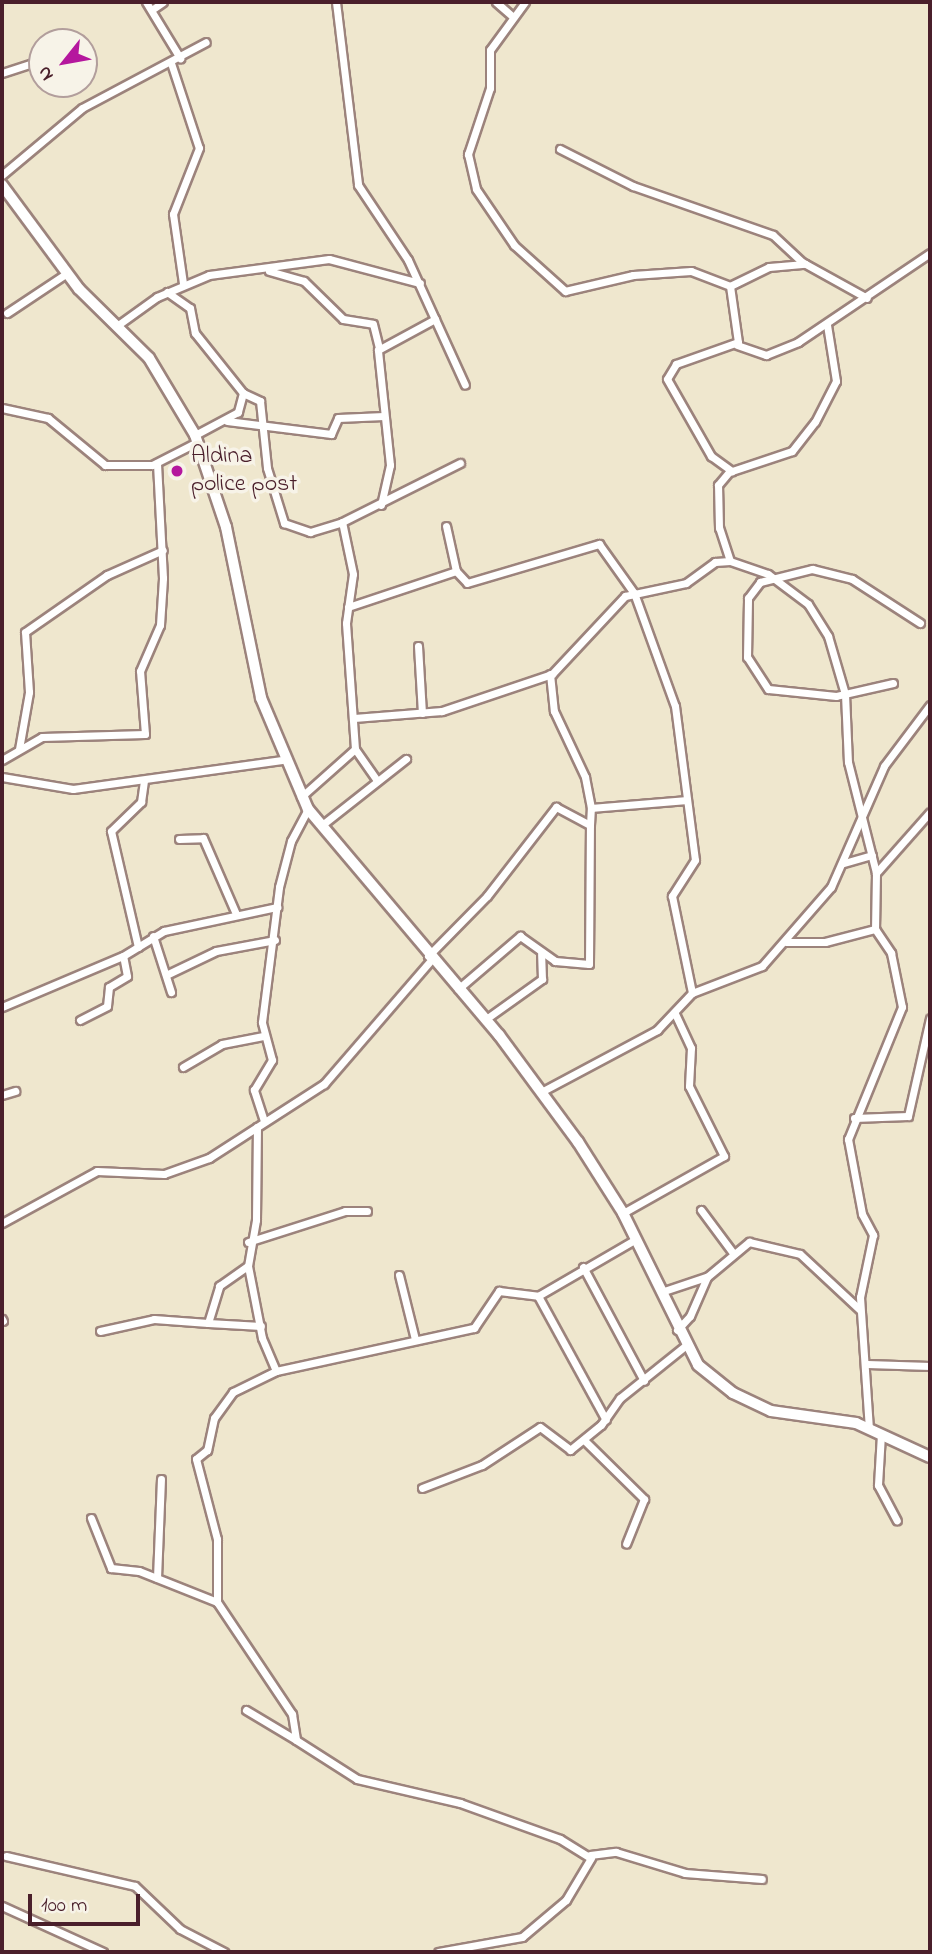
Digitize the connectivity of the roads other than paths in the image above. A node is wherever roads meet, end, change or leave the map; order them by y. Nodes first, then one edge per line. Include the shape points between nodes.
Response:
1 (146, 2) edge
2 (163, 2) edge
3 (336, 2) edge
4 (496, 2) edge
5 (525, 2) edge
6 (153, 9) junction
7 (512, 16) junction
8 (206, 42) dead end
9 (180, 58) junction
10 (172, 63) junction
11 (28, 65) edge
12 (2, 73) edge
13 (560, 149) dead end
14 (2, 175) edge
15 (2, 185) edge
16 (930, 253) edge
17 (806, 264) junction
18 (267, 270) junction
19 (67, 273) junction
20 (183, 283) junction
21 (420, 283) junction
22 (730, 286) junction
23 (166, 292) junction
24 (867, 298) junction
25 (7, 313) dead end
26 (435, 319) junction
27 (118, 324) junction
28 (827, 325) junction
29 (737, 345) junction
30 (379, 348) junction
31 (466, 385) dead end
32 (243, 393) junction
33 (2, 408) edge
34 (384, 416) junction
35 (226, 421) junction
36 (261, 429) junction
37 (196, 438) junction
38 (157, 463) junction
39 (460, 463) dead end
40 (732, 471) junction
41 (381, 505) junction
42 (342, 522) junction
43 (446, 526) dead end
44 (163, 550) junction
45 (730, 561) junction
46 (456, 570) junction
47 (773, 577) junction
48 (634, 593) junction
49 (348, 607) junction
50 (920, 623) dead end
51 (418, 646) dead end
52 (550, 674) junction
53 (893, 683) dead end
54 (845, 694) junction
55 (930, 705) edge
56 (422, 713) junction
57 (354, 718) junction
58 (355, 749) junction
59 (19, 750) junction
60 (406, 759) dead end
61 (2, 760) edge
62 (282, 760) junction
63 (2, 777) edge
64 (144, 781) junction
65 (377, 781) junction
66 (301, 797) junction
67 (687, 800) junction
68 (592, 808) junction
69 (308, 809) junction
70 (930, 812) edge
71 (863, 818) junction
72 (322, 825) junction
73 (590, 825) junction
74 (178, 839) dead end
75 (872, 855) junction
76 (844, 863) junction
77 (876, 873) junction
78 (277, 907) junction
79 (236, 914) junction
80 (875, 929) junction
81 (153, 936) junction
82 (275, 940) junction
83 (786, 942) junction
84 (138, 947) junction
85 (541, 954) junction
86 (123, 956) junction
87 (429, 958) junction
88 (166, 975) junction
89 (458, 989) junction
90 (171, 992) dead end
91 (692, 993) junction
92 (2, 1007) edge
93 (675, 1013) junction
94 (930, 1018) edge
95 (486, 1019) junction
96 (80, 1020) dead end
97 (263, 1036) junction
98 (183, 1067) dead end
99 (15, 1091) dead end
100 (541, 1092) junction
101 (2, 1095) edge
102 (854, 1118) junction
103 (264, 1121) junction
104 (257, 1127) junction
105 (701, 1210) dead end
106 (366, 1211) dead end
107 (623, 1213) junction
108 (2, 1223) edge
109 (256, 1223) junction
110 (263, 1234) junction
111 (636, 1239) junction
112 (248, 1242) junction
113 (733, 1253) junction
114 (248, 1266) junction
115 (583, 1267) junction
116 (399, 1275) dead end
117 (706, 1277) junction
118 (661, 1292) junction
119 (538, 1296) junction
120 (860, 1310) junction
121 (208, 1323) junction
122 (261, 1326) junction
123 (676, 1330) junction
124 (100, 1331) dead end
125 (415, 1339) junction
126 (685, 1346) junction
127 (867, 1364) junction
128 (930, 1366) edge
129 (276, 1371) junction
130 (644, 1381) junction
131 (606, 1420) junction
132 (869, 1429) junction
133 (881, 1434) junction
134 (584, 1441) junction
135 (930, 1457) edge
136 (161, 1479) dead end
137 (422, 1488) dead end
138 (91, 1518) dead end
139 (897, 1520) dead end
140 (626, 1544) dead end
141 (157, 1578) junction
142 (217, 1602) junction
143 (246, 1710) dead end
144 (296, 1740) junction
145 (590, 1854) junction
146 (6, 1856) dead end
147 (762, 1879) dead end
148 (2, 1906) edge
149 (97, 1951) edge
150 (224, 1952) edge
151 (438, 1952) edge

1 - 6 street
2 - 6 street
3 - 21 street via 358,185
4 - 7 street
5 - 7 street
6 - 9 street
7 - 22 street via 490,50 490,88 468,154 476,189 514,245 569,292 633,275 691,271
8 - 9 street
9 - 10 street
10 - 14 street via 82,108
10 - 20 street via 199,148 173,214
11 - 12 street
13 - 17 street via 633,186 773,235
15 - 19 street
16 - 24 street
17 - 22 street via 769,267
17 - 24 street
18 - 20 street
18 - 21 street via 344,260
18 - 30 street via 300,279 343,318 369,322
19 - 25 street
19 - 27 street
20 - 23 street
21 - 26 street
22 - 29 street
23 - 27 street
23 - 32 street via 190,308 198,338
24 - 28 street
26 - 30 street
26 - 31 street
27 - 37 street via 153,363
28 - 29 street via 770,355
28 - 40 street via 836,381 814,422 777,460
29 - 40 street via 676,364 667,379 711,456
30 - 34 street
32 - 35 street via 242,406
32 - 36 street via 260,401
33 - 38 street via 48,418 101,464
34 - 36 street via 338,418 331,434
34 - 41 street via 390,465
35 - 36 street
35 - 37 street
36 - 42 street via 284,523 310,532
37 - 38 street
37 - 62 street via 226,527 255,678
38 - 44 street
39 - 41 street
40 - 45 street via 718,485 715,505
41 - 42 street
42 - 49 street via 353,575
43 - 46 street
44 - 59 street via 107,575 25,632 29,692
44 - 59 street via 160,625 140,671 145,734 42,737
45 - 47 street
45 - 48 street via 709,565 686,583
46 - 48 street via 461,583 467,583 597,543
46 - 49 street
47 - 50 street via 812,569 836,574
47 - 54 street via 798,592 819,619
47 - 54 street via 754,590 744,614 751,670 782,695
48 - 52 street via 608,609
48 - 67 street via 675,706
49 - 57 street
51 - 56 street
52 - 56 street
52 - 68 street via 555,711 585,777
53 - 54 street
54 - 71 street via 848,762
55 - 71 street via 894,749
56 - 57 street
57 - 58 street
58 - 65 street
58 - 66 street
59 - 61 street
60 - 65 street
62 - 64 street
62 - 66 street
63 - 64 street via 57,789
64 - 84 street via 141,802 111,831
65 - 72 street
66 - 69 street
67 - 68 street
67 - 91 street via 695,864 671,896
68 - 73 street
69 - 72 street
69 - 78 street via 284,860
70 - 77 street
71 - 75 street
71 - 76 street
72 - 87 street
73 - 85 street via 592,959 578,967
73 - 87 street via 556,807 487,896
74 - 79 street via 201,836
75 - 76 street
75 - 77 street
76 - 83 street
77 - 80 street
78 - 79 street
78 - 82 street
79 - 81 street
80 - 83 street via 825,942
80 - 102 street via 891,953 902,1007
81 - 84 street
81 - 88 street
82 - 88 street via 216,951
82 - 97 street
83 - 91 street via 758,970
84 - 86 street
85 - 89 street via 517,937
85 - 95 street via 542,979
86 - 92 street
86 - 96 street via 127,976 109,987 107,1006
87 - 89 street
87 - 103 street via 334,1074
88 - 90 street
89 - 95 street
91 - 93 street
93 - 100 street via 657,1030
93 - 107 street via 691,1048 689,1086 724,1156
94 - 102 street via 908,1116
95 - 100 street
97 - 98 street via 222,1044
97 - 103 street via 271,1063 254,1090
99 - 101 street
100 - 107 street
102 - 120 street via 848,1139 852,1172 873,1235
103 - 104 street
104 - 108 street via 205,1161 174,1171 91,1173 52,1201
104 - 109 street
105 - 113 street
106 - 110 street via 345,1210 285,1235
107 - 111 street
109 - 110 street
109 - 112 street
110 - 112 street
111 - 115 street
111 - 118 street
112 - 114 street
113 - 117 street
113 - 120 street via 757,1242 796,1252
114 - 121 street via 219,1286
114 - 122 street
115 - 119 street
115 - 130 street
116 - 125 street
117 - 118 street
117 - 123 street via 690,1317
118 - 123 street
119 - 125 street via 495,1292 477,1326
119 - 131 street
120 - 127 street
121 - 122 street
121 - 124 street via 154,1319
122 - 129 street
123 - 126 street
125 - 129 street
126 - 130 street
126 - 132 street via 707,1375 743,1399 782,1415
127 - 128 street
127 - 132 street
129 - 142 street via 233,1392 214,1418 206,1450 196,1459 217,1539
130 - 131 street via 616,1401
131 - 134 street
132 - 133 street
133 - 135 street
133 - 139 street via 878,1485
134 - 137 street via 566,1451 540,1427 482,1465
134 - 140 street via 644,1499
136 - 141 street
138 - 141 street via 111,1569
141 - 142 street
142 - 144 street via 292,1714
143 - 144 street
144 - 145 street via 357,1779 444,1798
145 - 147 street via 617,1852 685,1873
145 - 151 street via 582,1881 529,1933 501,1944
146 - 150 street via 135,1886 180,1928
148 - 149 street

